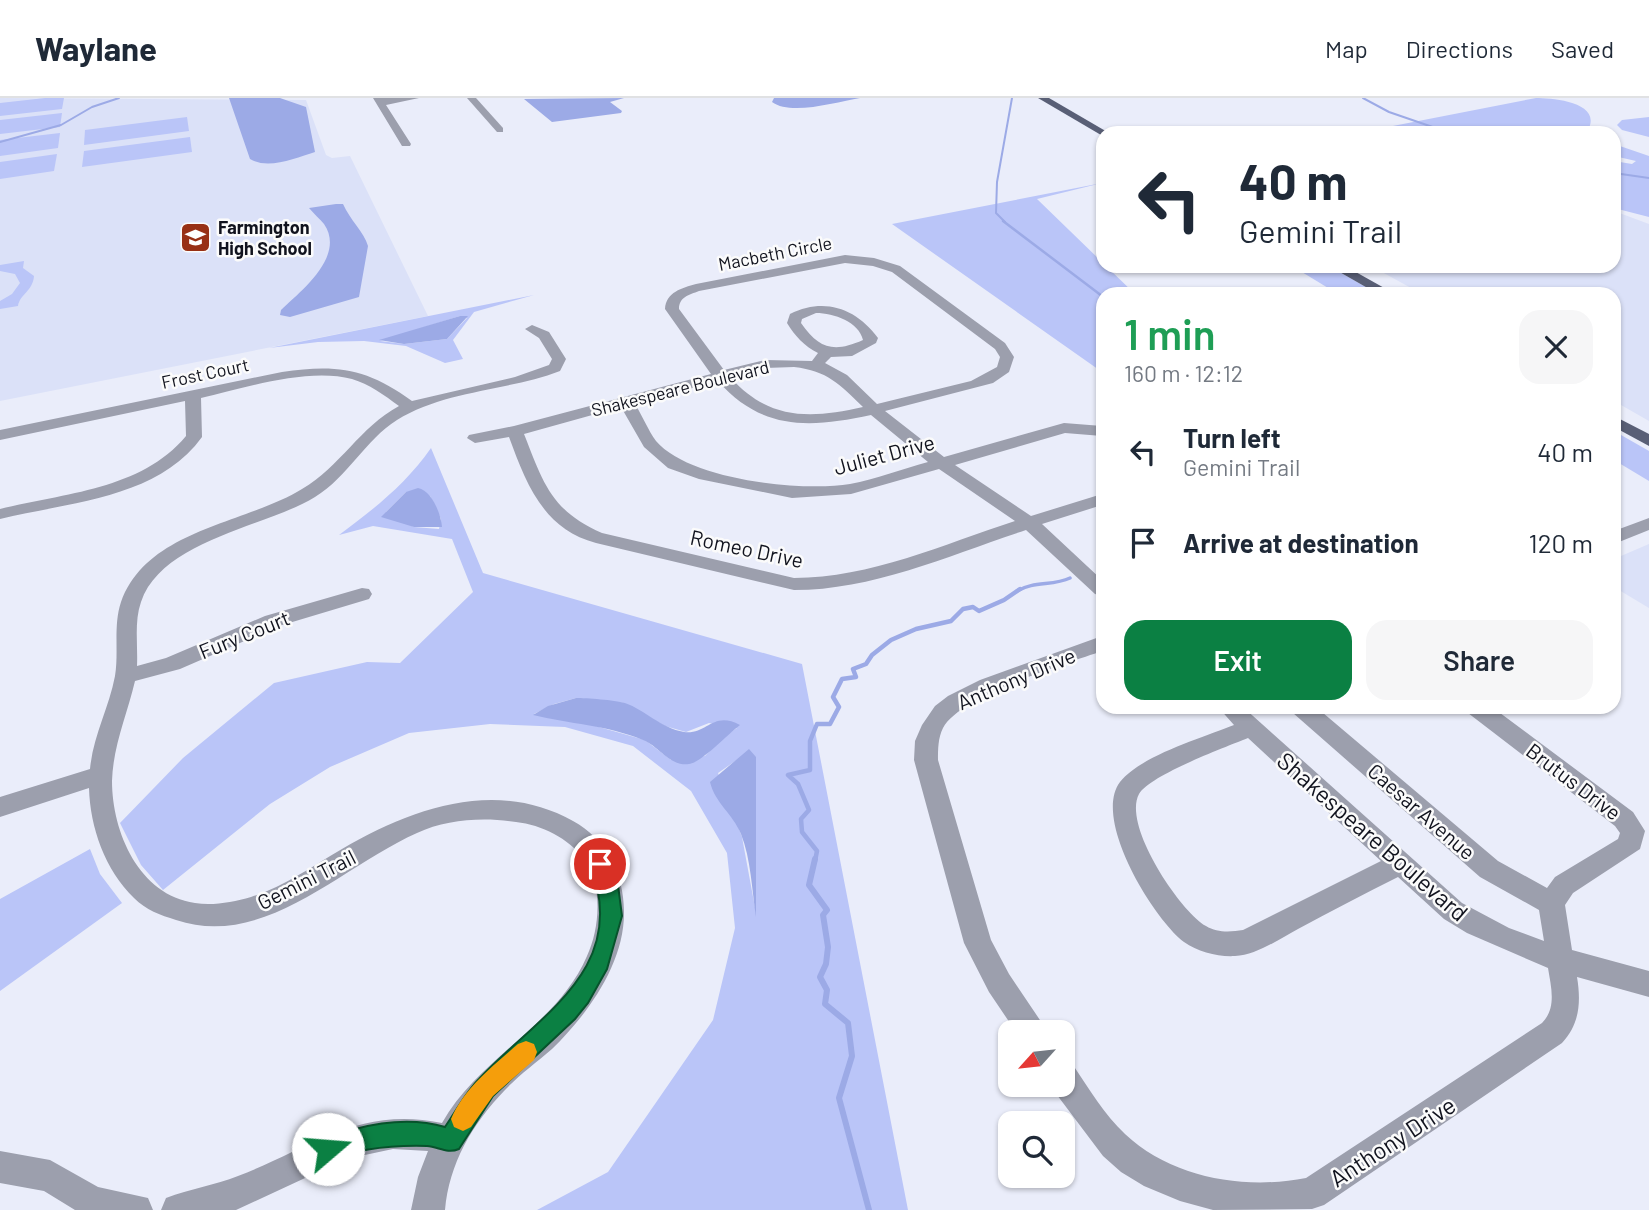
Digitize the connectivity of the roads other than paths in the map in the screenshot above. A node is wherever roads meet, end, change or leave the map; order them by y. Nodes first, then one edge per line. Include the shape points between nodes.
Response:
1 (415, 98) edge
2 (471, 98) edge
3 (1042, 98) edge
4 (1055, 98) edge
5 (378, 100) edge
6 (1104, 126) edge
7 (1096, 128) edge
8 (500, 130) dead end
9 (406, 144) dead end
10 (1349, 273) edge
11 (1359, 273) edge
12 (1376, 287) edge
13 (1380, 287) edge
14 (532, 329) dead end
15 (821, 359) junction
16 (723, 375) junction
17 (193, 394) junction
18 (626, 401) junction
19 (410, 407) junction
20 (874, 409) junction
21 (1621, 425) edge
22 (515, 431) junction
23 (1096, 431) edge
24 (0, 435) edge
25 (475, 438) dead end
26 (1649, 441) edge
27 (940, 463) junction
28 (1096, 501) edge
29 (0, 514) edge
30 (1030, 523) junction
31 (1649, 523) edge
32 (1621, 535) edge
33 (1096, 584) edge
34 (362, 594) dead end
35 (1096, 645) edge
36 (126, 676) junction
37 (1237, 714) edge
38 (1309, 714) edge
39 (1485, 714) edge
40 (1251, 727) junction
41 (100, 775) junction
42 (0, 807) edge
43 (1398, 864) junction
44 (1551, 903) junction
45 (1559, 960) junction
46 (1649, 984) edge
47 (1024, 1020) edge
48 (1075, 1095) edge
49 (450, 1140) junction
50 (0, 1167) edge
51 (136, 1210) edge
52 (178, 1210) edge
53 (428, 1210) edge

1 - 5 street
2 - 8 street
3 - 7 main road
4 - 6 main road
5 - 9 street
10 - 12 main road
11 - 13 main road
14 - 19 street, Gemini Trail via 548,339 559,359 555,368
15 - 15 street via 794,323 795,317 814,309 835,310 871,338 858,350
15 - 16 street, Shakespeare Boulevard via 772,363
15 - 20 street, Shakespeare Boulevard
16 - 18 street, Shakespeare Boulevard
16 - 20 street, Macbeth Circle via 746,402 782,415 830,418
16 - 20 street, Macbeth Circle via 672,309 679,294 825,261 879,263 901,272 1000,346 1007,362 1001,373 989,379
17 - 19 street, Frost Court via 292,374 335,372 373,380
17 - 24 street, Frost Court
17 - 29 street via 195,435 168,464 124,484
18 - 22 street, Shakespeare Boulevard
18 - 27 street, Juliet Drive via 650,444 674,464 768,490 802,494 842,491
19 - 36 street, Gemini Trail via 376,426 345,464 309,493 208,535 158,566 138,587 128,608
20 - 27 street, Shakespeare Boulevard
21 - 26 main road
22 - 25 street, Shakespeare Boulevard
22 - 30 street, Romeo Drive via 542,499 568,524 596,537 782,582 821,584 858,578
23 - 27 street, Juliet Drive via 1064,428
27 - 30 street, Shakespeare Boulevard
28 - 30 street, Romeo Drive
30 - 33 street, Shakespeare Boulevard
31 - 32 street
34 - 36 street, Fury Court via 288,616 172,664
35 - 47 street, Anthony Drive via 962,696 939,716 926,742 926,761 978,943
36 - 41 street, Gemini Trail via 105,741
37 - 40 street, Shakespeare Boulevard
38 - 44 street, Caesar Avenue via 1489,869
39 - 44 street, Brutus Drive via 1624,819 1633,831 1627,846 1564,885
40 - 43 street, Shakespeare Boulevard
40 - 43 street via 1143,775 1127,792 1126,814 1140,856 1178,920 1212,942 1247,942
41 - 42 street
41 - 49 street, Gemini Trail via 103,817 117,853 149,896 183,913 218,915 276,900 393,833 466,811 503,810 541,817 590,847 604,872 611,899 609,932 599,962 568,1011 485,1088
43 - 45 street, Shakespeare Boulevard via 1471,923 1507,943
44 - 45 street
45 - 46 street, Shakespeare Boulevard
45 - 48 street, Anthony Drive via 1567,1002 1552,1033 1312,1193 1286,1203 1252,1206 1219,1202 1166,1183 1115,1147
49 - 52 street via 409,1134 343,1143 253,1187
49 - 53 street, Gemini Trail
50 - 51 street via 50,1176 89,1200

